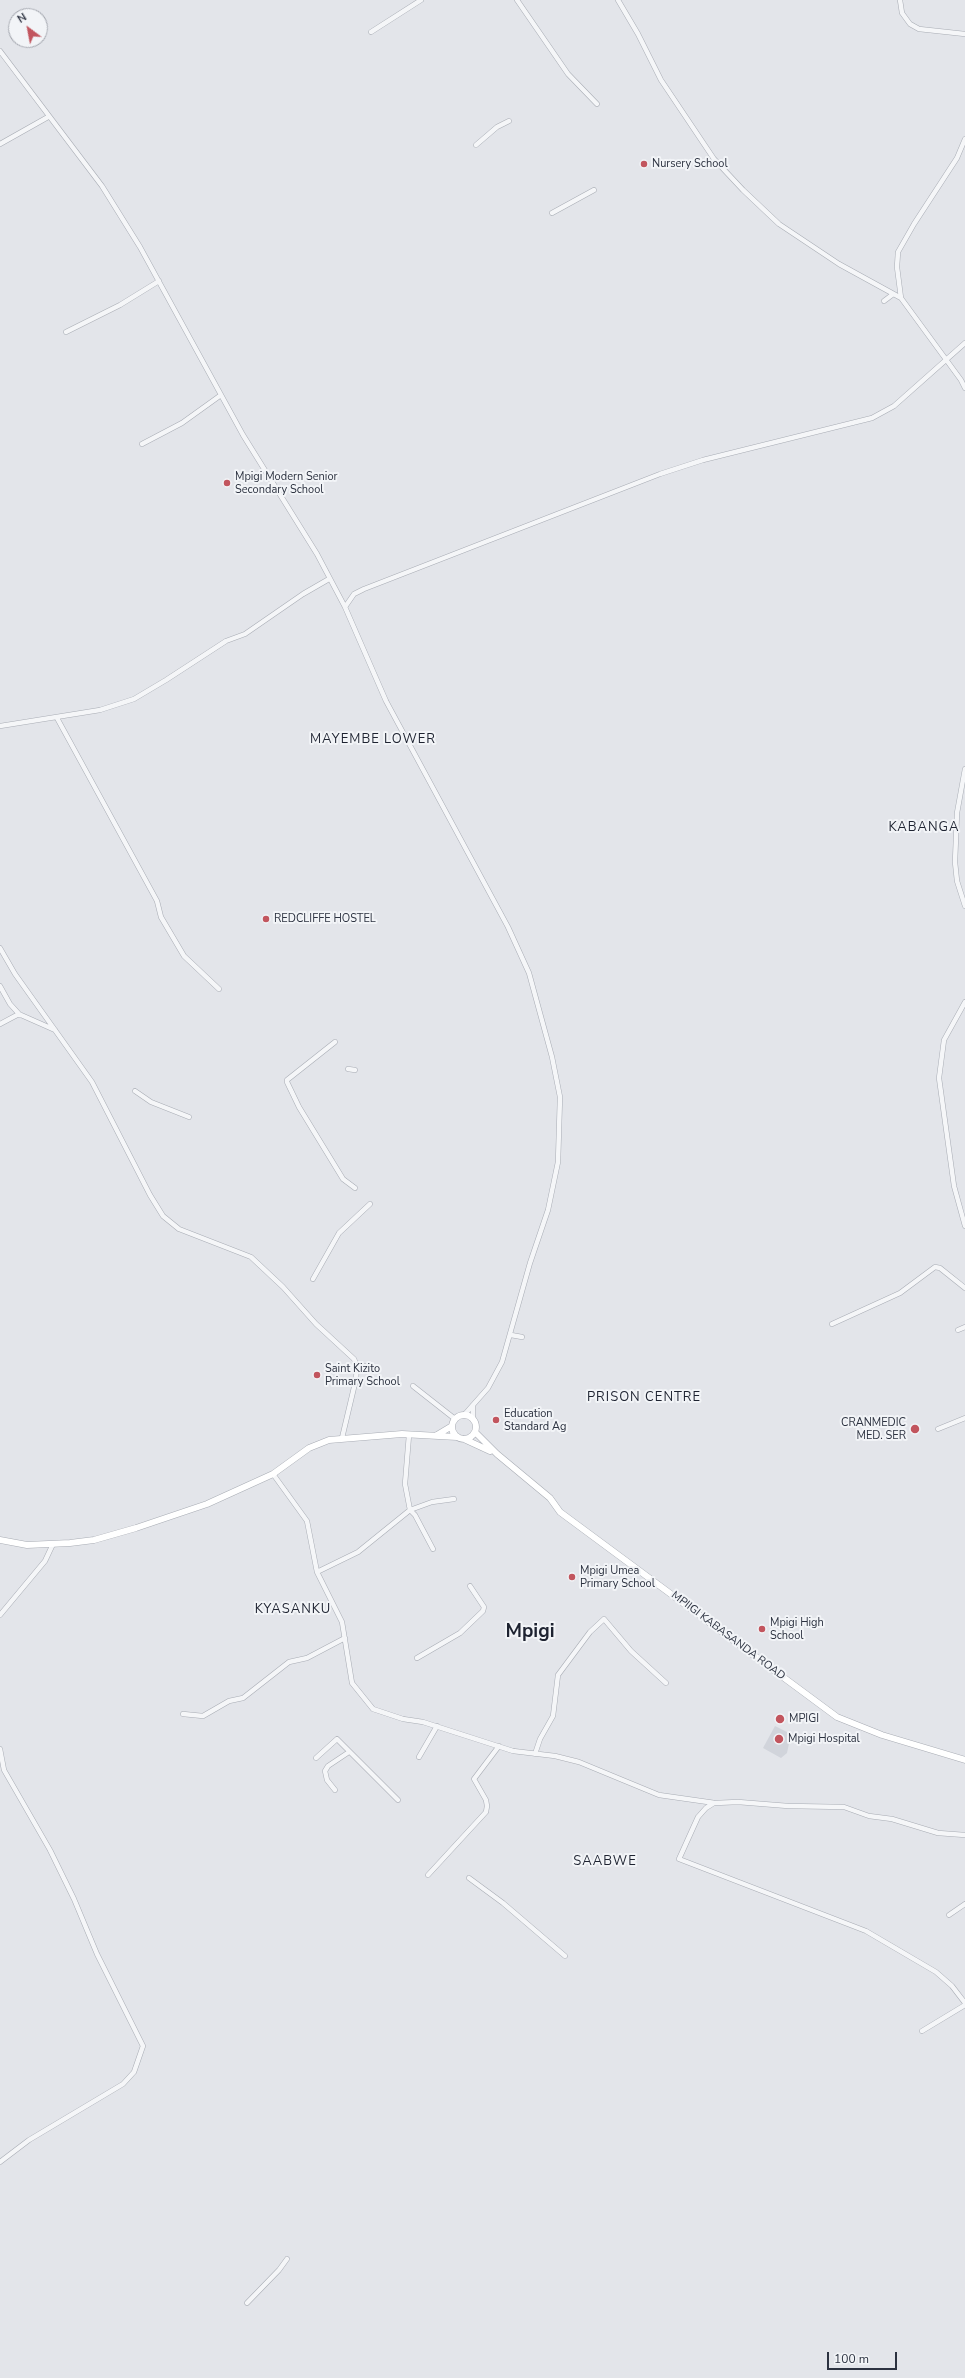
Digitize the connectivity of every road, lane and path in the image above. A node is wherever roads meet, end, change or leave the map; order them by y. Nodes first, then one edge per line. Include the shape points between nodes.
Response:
1 (421, 0) edge
2 (517, 0) edge
3 (618, 0) edge
4 (900, 0) edge
5 (371, 32) dead end
6 (965, 34) edge
7 (0, 51) edge
8 (597, 104) dead end
9 (48, 117) junction
10 (509, 121) dead end
11 (965, 139) edge
12 (0, 144) edge
13 (476, 145) dead end
14 (594, 190) dead end
15 (552, 213) dead end
16 (159, 281) junction
17 (892, 295) junction
18 (901, 298) junction
19 (884, 301) dead end
20 (66, 332) dead end
21 (965, 343) edge
22 (946, 360) junction
23 (965, 388) edge
24 (221, 395) junction
25 (142, 444) dead end
26 (330, 579) junction
27 (345, 607) junction
28 (57, 718) junction
29 (0, 726) edge
30 (965, 769) edge
31 (965, 906) edge
32 (0, 948) edge
33 (0, 986) edge
34 (219, 989) dead end
35 (965, 1002) edge
36 (21, 1015) junction
37 (0, 1024) edge
38 (55, 1030) junction
39 (335, 1042) dead end
40 (348, 1069) dead end
41 (355, 1070) dead end
42 (135, 1091) dead end
43 (189, 1117) dead end
44 (355, 1188) dead end
45 (370, 1204) dead end
46 (965, 1226) edge
47 (313, 1279) dead end
48 (965, 1288) edge
49 (832, 1324) dead end
50 (965, 1327) edge
51 (958, 1330) dead end
52 (511, 1334) junction
53 (522, 1338) dead end
54 (357, 1366) junction
55 (368, 1366) dead end
56 (413, 1386) dead end
57 (473, 1405) junction
58 (464, 1414) junction
59 (473, 1418) junction
60 (965, 1418) edge
61 (454, 1419) junction
62 (452, 1426) junction
63 (938, 1430) dead end
64 (475, 1432) junction
65 (409, 1435) junction
66 (436, 1435) junction
67 (342, 1438) junction
68 (459, 1438) junction
69 (497, 1454) junction
70 (273, 1474) junction
71 (454, 1499) dead end
72 (410, 1510) junction
73 (0, 1540) edge
74 (53, 1544) junction
75 (433, 1549) dead end
76 (317, 1572) junction
77 (470, 1586) dead end
78 (0, 1615) edge
79 (344, 1638) junction
80 (418, 1658) dead end
81 (666, 1683) dead end
82 (183, 1714) dead end
83 (437, 1726) junction
84 (499, 1746) junction
85 (0, 1749) edge
86 (349, 1752) junction
87 (535, 1754) junction
88 (419, 1757) dead end
89 (316, 1758) dead end
90 (965, 1760) edge
91 (335, 1790) dead end
92 (398, 1800) dead end
93 (715, 1803) junction
94 (965, 1835) edge
95 (428, 1875) dead end
96 (469, 1878) dead end
97 (965, 1904) edge
98 (949, 1915) dead end
99 (566, 1956) dead end
100 (965, 2004) edge
101 (922, 2031) dead end
102 (0, 2162) edge
103 (287, 2259) dead end
104 (247, 2303) dead end

1 - 5 street
2 - 8 street via 568,74
3 - 17 street via 661,80 714,159 779,224 802,241
4 - 6 street via 902,13 910,24 919,29
7 - 9 street
9 - 12 street
9 - 16 street via 102,186
10 - 13 street via 497,127
11 - 18 street via 954,163 898,252 897,268
14 - 15 street
16 - 20 street via 120,305
16 - 24 street
17 - 18 street
17 - 19 street
18 - 22 street
21 - 22 street
22 - 23 street
22 - 27 street via 894,406 872,418 704,460 660,474 364,589 354,594
24 - 25 street via 182,423
24 - 26 street
26 - 27 street
26 - 28 street via 303,594 245,634 226,641 147,692 100,710
27 - 52 street via 386,701 522,956 552,1057 560,1097 558,1162 548,1210 530,1262
28 - 29 street
28 - 34 street via 157,901 161,917 184,956
30 - 31 street via 957,813 955,862 957,882
32 - 38 street
33 - 36 street via 10,1004
35 - 46 street via 944,1040 939,1078 954,1186
36 - 37 street
36 - 38 street
38 - 54 street via 92,1082 163,1216 179,1230 251,1257 283,1287 316,1324 349,1352
39 - 44 street via 287,1082 299,1107 343,1179
40 - 41 street
42 - 43 street via 151,1102
45 - 47 street via 339,1233
48 - 49 street via 940,1268 935,1267 900,1294
50 - 51 street
52 - 53 street
52 - 57 street via 502,1362 488,1388
54 - 55 street
54 - 67 street
56 - 61 street
57 - 58 street
57 - 59 street
58 - 59 main road
58 - 61 main road
59 - 64 main road
60 - 63 street
61 - 62 main road
62 - 66 main road, MPIIGI KABASANDA ROAD
62 - 68 main road
64 - 68 main road via 471,1436
64 - 69 main road, MPIIGI KABASANDA ROAD
65 - 66 main road, MPIIGI KABASANDA ROAD
65 - 67 main road, MPIIGI KABASANDA ROAD
65 - 72 street via 405,1484
66 - 68 main road, MPIIGI KABASANDA ROAD
67 - 70 main road, MPIIGI KABASANDA ROAD via 309,1448
68 - 69 main road, MPIIGI KABASANDA ROAD
69 - 90 main road, MPIIGI KABASANDA ROAD via 550,1498 560,1512 838,1717 882,1735
70 - 74 main road, MPIIGI KABASANDA ROAD via 182,1514 94,1540
70 - 76 street via 307,1521
71 - 72 street via 432,1502
72 - 75 street
72 - 76 street via 358,1552
73 - 74 main road, MPIIGI KABASANDA ROAD via 27,1545
74 - 78 street via 45,1561
76 - 79 street via 341,1617
77 - 80 street via 484,1607 483,1611 460,1633
79 - 82 street via 307,1658 289,1662 243,1698 229,1702 203,1716
79 - 83 street via 352,1683 373,1709
81 - 87 street via 631,1651 604,1619 590,1632 558,1675 553,1716
83 - 84 street
83 - 88 street
84 - 87 street
84 - 95 street via 474,1779 486,1800 486,1812
85 - 102 street via 4,1770 50,1850 143,2046 134,2072 123,2084 29,2140
86 - 89 street via 337,1739
86 - 91 street via 328,1766 325,1771 327,1780
86 - 92 street
87 - 93 street via 580,1762 659,1795
93 - 94 street via 844,1807 869,1816 892,1819 938,1833
93 - 100 street via 698,1817 679,1859 866,1931 936,1972 952,1986
96 - 99 street
97 - 98 street
100 - 101 street
103 - 104 street

